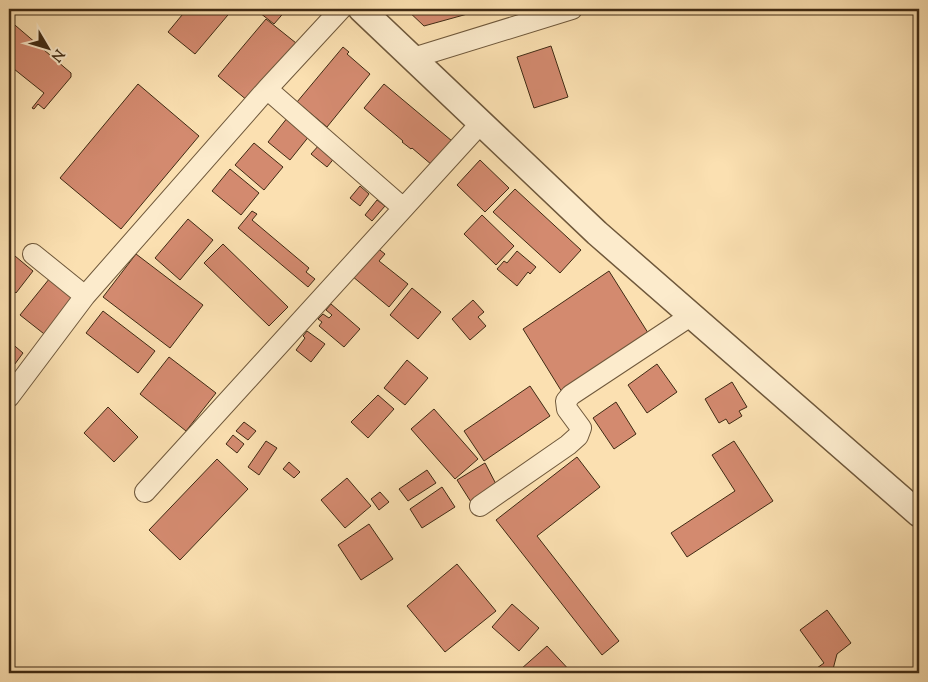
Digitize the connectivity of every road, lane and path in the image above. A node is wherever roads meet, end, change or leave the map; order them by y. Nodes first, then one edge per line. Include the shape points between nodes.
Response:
1 (341, 9) edge
2 (360, 9) edge
3 (572, 9) edge
4 (413, 58) junction
5 (267, 89) junction
6 (481, 123) junction
7 (402, 207) junction
8 (34, 254) dead end
9 (85, 296) junction
10 (692, 315) junction
11 (9, 397) edge
12 (145, 492) dead end
13 (480, 506) dead end
14 (919, 514) edge

1 - 5 street
2 - 4 street
3 - 4 street
4 - 6 street
5 - 7 street
5 - 9 street
6 - 7 street
6 - 10 street via 597,233
7 - 12 street
8 - 9 street
9 - 11 street
10 - 13 street via 570,395 566,401 580,428 578,436
10 - 14 street

